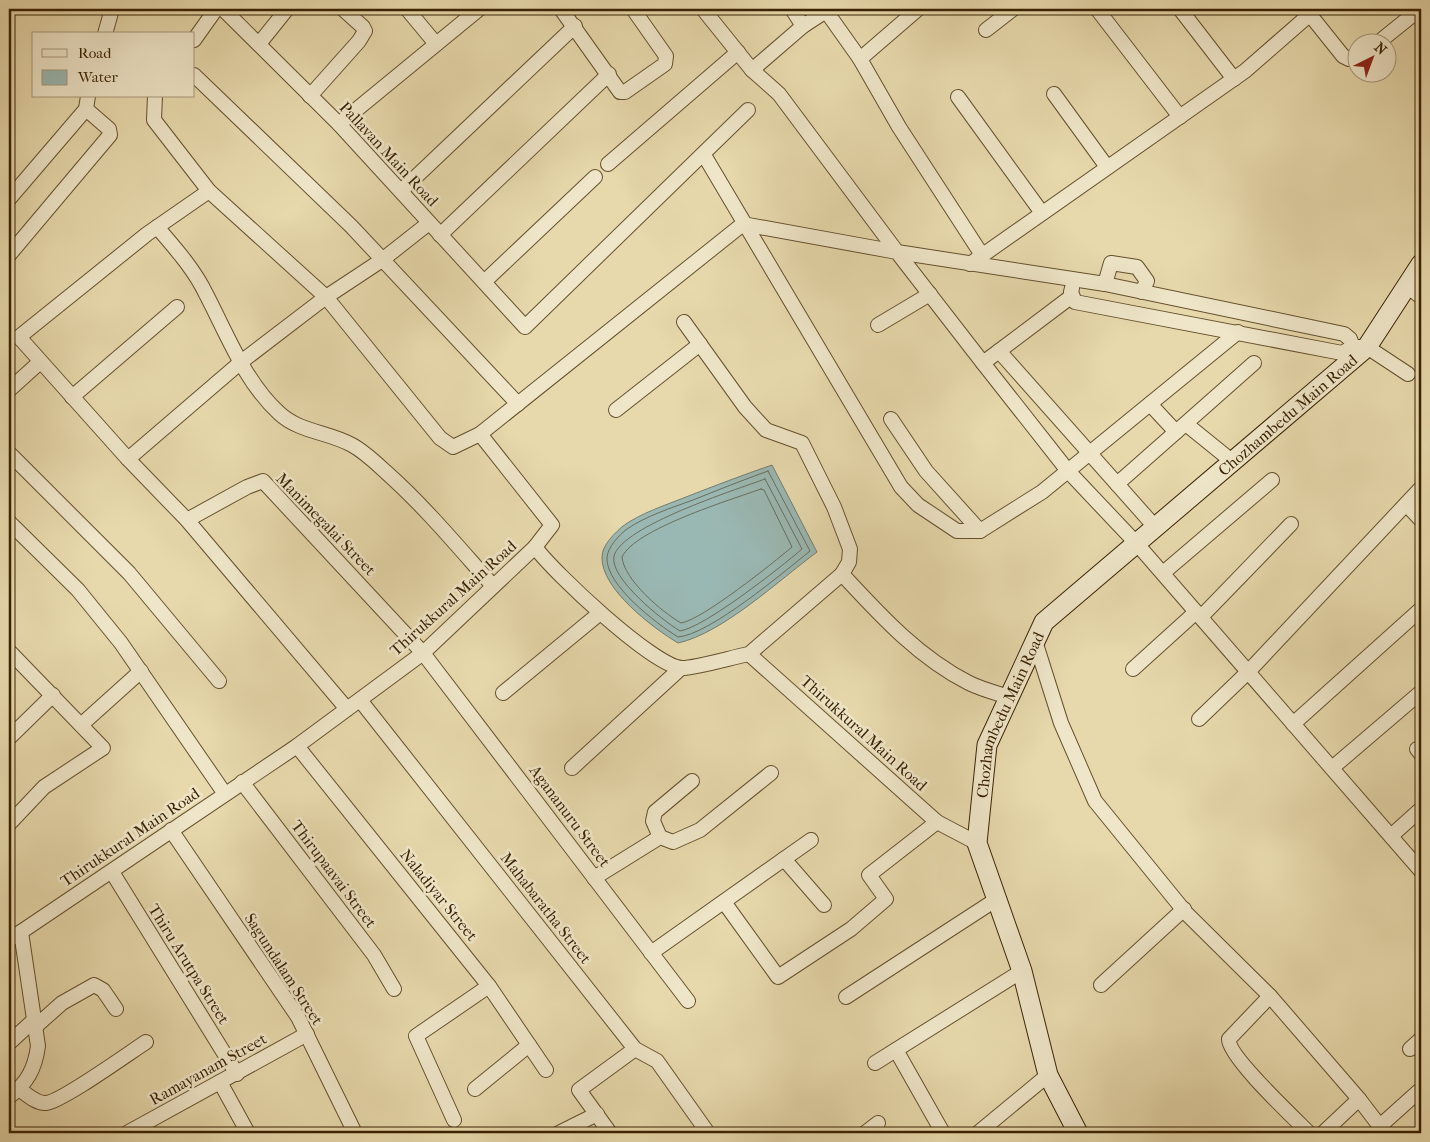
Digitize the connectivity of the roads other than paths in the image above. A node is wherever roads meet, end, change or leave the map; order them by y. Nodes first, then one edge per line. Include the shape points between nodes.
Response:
1 (216, 9) edge
2 (223, 9) edge
3 (287, 9) edge
4 (343, 9) edge
5 (407, 9) edge
6 (479, 9) edge
7 (561, 9) edge
8 (633, 9) edge
9 (703, 9) edge
10 (792, 9) edge
11 (918, 9) edge
12 (1013, 9) edge
13 (1098, 9) edge
14 (1180, 9) edge
15 (1420, 9) edge
16 (110, 10) edge
17 (1310, 14) edge
18 (574, 26) junction
19 (803, 26) junction
20 (986, 30) dead end
21 (105, 32) edge
22 (1391, 32) edge
23 (195, 39) edge
24 (259, 44) junction
25 (436, 44) junction
26 (738, 52) junction
27 (1348, 58) edge
28 (860, 59) junction
29 (752, 70) junction
30 (609, 74) junction
31 (195, 76) edge
32 (1234, 79) junction
33 (1054, 94) dead end
34 (310, 96) junction
35 (958, 97) dead end
36 (155, 98) edge
37 (86, 100) edge
38 (748, 110) dead end
39 (1180, 117) junction
40 (339, 124) junction
41 (704, 155) junction
42 (608, 164) dead end
43 (1107, 167) junction
44 (595, 177) dead end
45 (209, 191) junction
46 (401, 192) junction
47 (9, 199) edge
48 (1042, 213) junction
49 (429, 222) junction
50 (743, 224) junction
51 (157, 228) junction
52 (440, 235) junction
53 (897, 252) junction
54 (9, 256) edge
55 (982, 256) junction
56 (382, 260) junction
57 (970, 264) junction
58 (1421, 264) edge
59 (1078, 280) junction
60 (484, 282) junction
61 (1105, 284) junction
62 (1142, 292) junction
63 (1414, 292) edge
64 (930, 294) junction
65 (1072, 296) junction
66 (326, 297) junction
67 (177, 307) dead end
68 (1275, 319) junction
69 (684, 322) dead end
70 (878, 325) dead end
71 (1238, 332) junction
72 (1273, 341) junction
73 (700, 344) junction
74 (1360, 347) junction
75 (999, 351) junction
76 (40, 362) junction
77 (241, 362) junction
78 (983, 363) junction
79 (1254, 363) dead end
80 (1408, 374) dead end
81 (9, 390) edge
82 (72, 397) junction
83 (518, 404) junction
84 (1150, 404) junction
85 (616, 410) dead end
86 (891, 419) dead end
87 (1181, 428) junction
88 (480, 434) junction
89 (9, 453) edge
90 (1090, 454) junction
91 (128, 459) junction
92 (1233, 462) junction
93 (1068, 471) junction
94 (1272, 480) dead end
95 (1117, 484) junction
96 (1421, 488) edge
97 (1406, 504) junction
98 (187, 520) junction
99 (1421, 520) edge
100 (9, 522) edge
101 (1291, 524) dead end
102 (1156, 528) junction
103 (980, 531) junction
104 (1137, 544) junction
105 (535, 547) junction
106 (1163, 573) junction
107 (842, 574) junction
108 (493, 586) junction
109 (1421, 609) edge
110 (600, 613) junction
111 (1198, 614) junction
112 (1035, 641) junction
113 (9, 651) edge
114 (423, 653) junction
115 (749, 654) junction
116 (681, 668) junction
117 (1133, 669) dead end
118 (141, 671) junction
119 (1248, 672) junction
120 (219, 681) dead end
121 (1421, 692) edge
122 (503, 694) dead end
123 (52, 696) junction
124 (1009, 697) junction
125 (360, 700) junction
126 (347, 709) junction
127 (1199, 719) dead end
128 (81, 724) junction
129 (1293, 724) junction
130 (9, 738) edge
131 (297, 746) junction
132 (572, 768) dead end
133 (1332, 768) junction
134 (771, 773) dead end
135 (692, 781) dead end
136 (242, 782) junction
137 (225, 794) junction
138 (1421, 809) edge
139 (937, 822) junction
140 (9, 824) edge
141 (171, 830) junction
142 (1391, 836) junction
143 (660, 837) junction
144 (811, 840) dead end
145 (977, 843) junction
146 (784, 859) junction
147 (1421, 871) edge
148 (112, 872) junction
149 (594, 878) junction
150 (997, 899) junction
151 (724, 902) junction
152 (824, 905) dead end
153 (1184, 909) junction
154 (21, 932) junction
155 (9, 940) edge
156 (652, 953) junction
157 (1022, 971) junction
158 (1100, 985) dead end
159 (489, 986) junction
160 (394, 989) dead end
161 (1270, 996) junction
162 (846, 997) dead end
163 (688, 1002) dead end
164 (116, 1008) dead end
165 (35, 1023) junction
166 (307, 1034) junction
167 (1421, 1039) edge
168 (146, 1042) dead end
169 (9, 1043) edge
170 (529, 1045) junction
171 (635, 1049) junction
172 (1410, 1049) dead end
173 (896, 1050) junction
174 (876, 1063) dead end
175 (546, 1070) dead end
176 (237, 1074) junction
177 (1048, 1075) junction
178 (220, 1082) junction
179 (475, 1089) dead end
180 (1419, 1091) dead end
181 (14, 1093) edge
182 (1358, 1098) junction
183 (597, 1114) junction
184 (454, 1120) dead end
185 (878, 1123) dead end
186 (142, 1130) edge
187 (1382, 1130) edge
188 (126, 1133) edge
189 (248, 1133) edge
190 (355, 1133) edge
191 (559, 1133) edge
192 (610, 1133) edge
193 (708, 1133) edge
194 (865, 1133) edge
195 (943, 1133) edge
196 (978, 1133) edge
197 (1078, 1133) edge
198 (1309, 1133) edge
199 (1322, 1133) edge

1 - 23 street
2 - 24 street, Pallavan Main Road
3 - 24 street
4 - 34 street via 365,31
5 - 25 street
6 - 25 street
7 - 18 street
8 - 30 street via 667,60 625,92 617,90
9 - 26 street
10 - 19 street
11 - 28 street
12 - 20 street
13 - 39 street
14 - 32 street
15 - 22 street
16 - 21 street
17 - 27 street
17 - 32 street
18 - 30 street
18 - 46 street
19 - 28 street via 823,12 829,13
19 - 29 street
24 - 34 street, Pallavan Main Road
25 - 40 street
26 - 29 street
26 - 42 street
28 - 55 street via 899,127
29 - 53 street via 780,94
30 - 52 street
31 - 56 street
32 - 39 street
33 - 43 street
34 - 40 street, Pallavan Main Road
35 - 48 street
36 - 45 street via 154,120
37 - 47 street
37 - 54 street via 109,128 110,135
38 - 41 street
39 - 43 street
40 - 46 street, Pallavan Main Road
41 - 50 street
41 - 60 street, Pallavan Main Road via 526,327
43 - 48 street
44 - 60 street
45 - 51 street
45 - 66 street
46 - 49 street, Pallavan Main Road
48 - 55 street
49 - 52 street, Pallavan Main Road
49 - 56 street
50 - 53 street
50 - 83 street
50 - 103 street via 901,487 918,505 957,532
51 - 76 street via 18,337
51 - 77 street via 183,257
52 - 60 street, Pallavan Main Road
53 - 57 street
53 - 64 street
55 - 57 street
56 - 66 street
56 - 83 street
57 - 59 street
58 - 63 street, Chozhambedu Main Road
59 - 61 street
59 - 65 street via 1073,283
61 - 62 street
61 - 62 street via 1111,263 1137,267 1147,281
62 - 68 street
63 - 74 street, Chozhambedu Main Road
64 - 70 street
64 - 78 street
65 - 71 street via 1075,302
65 - 75 street
66 - 77 street
66 - 88 street via 440,438 453,446
67 - 82 street
68 - 72 street
68 - 74 street via 1344,334
69 - 73 street
71 - 72 street
71 - 84 street
72 - 74 street via 1342,353
73 - 85 street
73 - 107 street via 745,407 766,430 802,443 834,507 850,549 849,562
74 - 80 street
74 - 92 street, Chozhambedu Main Road
75 - 78 street
75 - 90 street
76 - 81 street
76 - 82 street
77 - 91 street
77 - 108 street via 267,401 289,422 352,444 374,462 405,490
78 - 93 street
79 - 87 street
82 - 91 street
83 - 88 street
84 - 87 street
84 - 90 street
86 - 103 street via 926,471
87 - 92 street
87 - 95 street
88 - 105 street via 552,525
89 - 120 street via 129,573
90 - 93 street
90 - 95 street
91 - 98 street
92 - 102 street, Chozhambedu Main Road
93 - 103 street via 1042,492
93 - 104 street
94 - 106 street
95 - 102 street
96 - 97 street
97 - 99 street
97 - 119 street
98 - 114 street, Manimegalai Street via 264,481
98 - 126 street
100 - 118 street via 78,590
101 - 111 street
102 - 104 street, Chozhambedu Main Road
104 - 106 street
104 - 112 street, Chozhambedu Main Road via 1044,622
105 - 108 street, Thirukkural Main Road
105 - 110 street, Thirukkural Main Road via 547,563
106 - 111 street
107 - 115 street
107 - 124 street via 893,629 924,655 970,684
108 - 114 street, Thirukkural Main Road
109 - 129 street
110 - 116 street, Thirukkural Main Road via 652,654
110 - 122 street
111 - 117 street
111 - 119 street
112 - 124 street, Chozhambedu Main Road
112 - 153 street via 1061,723 1095,801
113 - 123 street
114 - 125 street, Thirukkural Main Road
114 - 149 street, Agananuru Street
115 - 116 street
115 - 139 street, Thirukkural Main Road
116 - 132 street
118 - 128 street
118 - 137 street
119 - 127 street
119 - 129 street
121 - 133 street
123 - 128 street
123 - 130 street
124 - 145 street, Chozhambedu Main Road via 986,745
125 - 126 street, Thirukkural Main Road
125 - 171 street, Mahabaratha Street
126 - 131 street, Thirukkural Main Road
128 - 140 street via 103,748 44,787
129 - 133 street
131 - 136 street, Thirukkural Main Road
131 - 159 street, Naladiyar Street
133 - 142 street
134 - 143 street via 700,830 673,842
135 - 143 street via 655,812 653,821
136 - 137 street, Thirukkural Main Road
136 - 160 street, Thirupaavai Street via 374,955
137 - 141 street, Thirukkural Main Road
138 - 142 street
139 - 145 street, Thirukkural Main Road
139 - 151 street via 869,875 886,899 851,929 778,977
141 - 148 street, Thirukkural Main Road
141 - 166 street, Sagundalam Street
142 - 147 street
143 - 149 street
144 - 146 street
145 - 150 street, Chozhambedu Main Road
146 - 151 street
146 - 152 street
148 - 154 street, Thirukkural Main Road
148 - 176 street, Thiru Arutpa Street
149 - 156 street, Agananuru Street
150 - 157 street, Chozhambedu Main Road
150 - 162 street
151 - 156 street
153 - 158 street
153 - 161 street
154 - 155 street, Thirukkural Main Road
154 - 165 street
156 - 163 street, Agananuru Street
157 - 173 street
157 - 177 street, Chozhambedu Main Road
159 - 170 street, Naladiyar Street
159 - 184 street via 416,1036
161 - 182 street
161 - 198 street via 1228,1043 1238,1060
164 - 165 street via 103,990 94,985
165 - 169 street
165 - 181 street via 36,1062 30,1077
166 - 176 street, Ramayanam Street
166 - 190 street, Sagundalam Street
167 - 172 street
168 - 181 street via 46,1103
170 - 175 street, Naladiyar Street
170 - 179 street
171 - 183 street via 580,1090
171 - 193 street, Mahabaratha Street via 657,1062
173 - 174 street
173 - 195 street
176 - 178 street, Ramayanam Street
177 - 196 street
177 - 197 street, Chozhambedu Main Road
178 - 186 street, Ramayanam Street
178 - 189 street
180 - 187 street
182 - 187 street
182 - 199 street
183 - 191 street
183 - 192 street
185 - 194 street
186 - 188 street, Ramayanam Street

